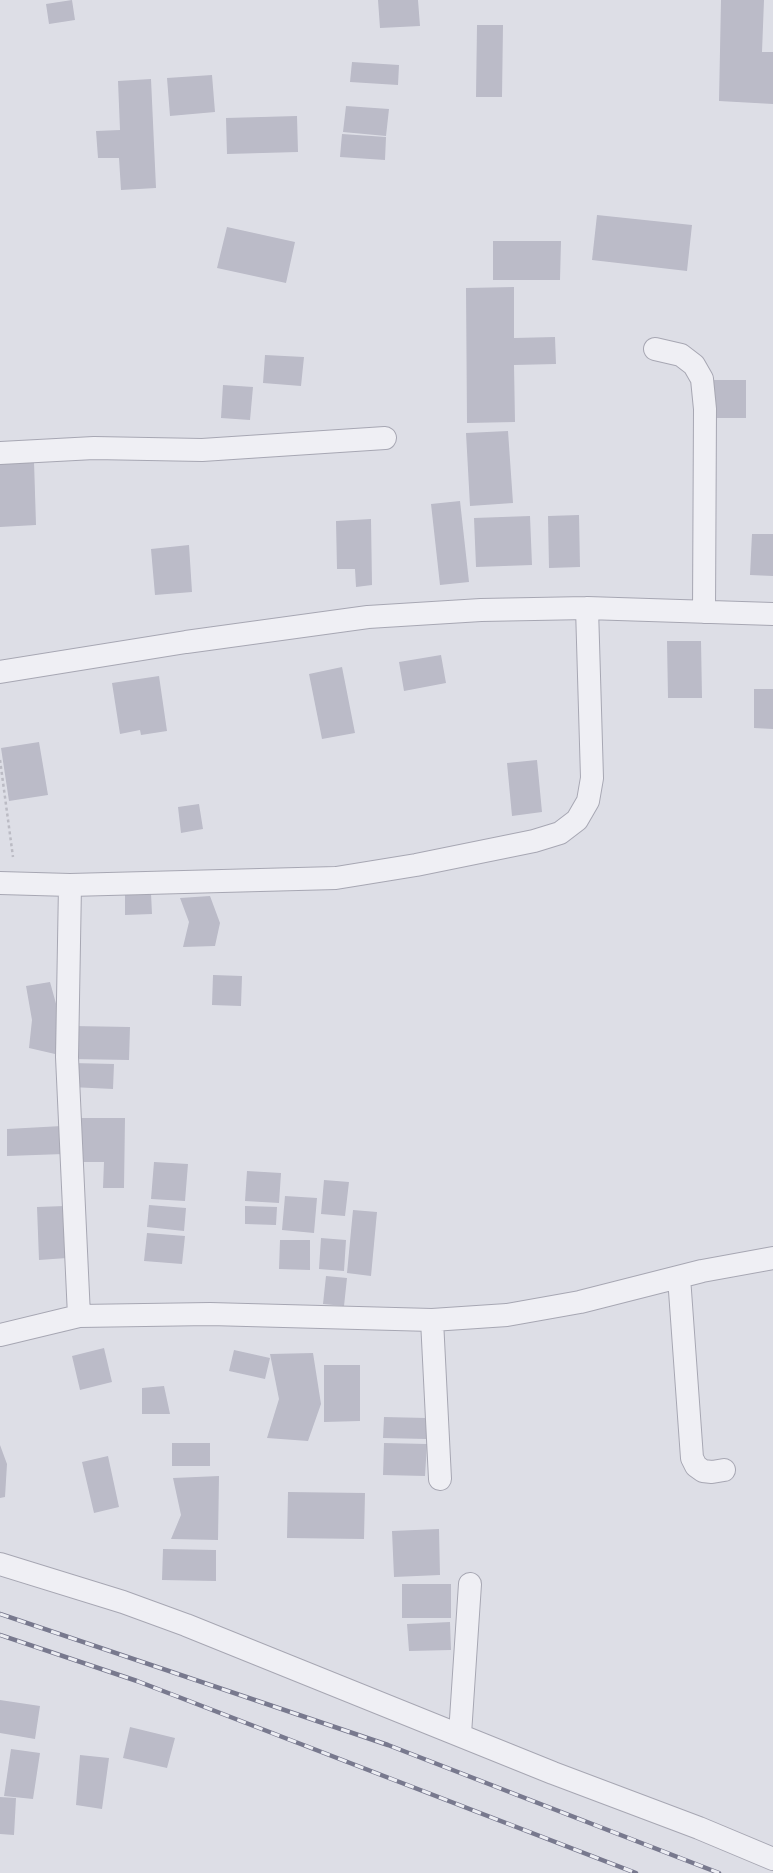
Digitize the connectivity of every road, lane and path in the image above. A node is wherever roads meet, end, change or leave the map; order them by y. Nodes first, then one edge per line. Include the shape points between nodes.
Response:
1 (655, 349) dead end
2 (385, 438) dead end
3 (0, 453) edge
4 (587, 608) junction
5 (704, 612) junction
6 (773, 614) edge
7 (0, 672) edge
8 (0, 760) edge
9 (8, 883) edge
10 (70, 885) junction
11 (773, 1258) edge
12 (679, 1277) junction
13 (79, 1316) junction
14 (432, 1320) junction
15 (0, 1335) edge
16 (724, 1470) dead end
17 (440, 1479) dead end
18 (0, 1564) edge
19 (470, 1584) dead end
20 (460, 1734) junction
21 (773, 1857) edge

1 - 5 street via 681,355 694,365 702,379 705,409
2 - 3 street via 202,450 94,448
4 - 5 street
4 - 7 street via 481,610 368,617 186,642
4 - 10 street via 592,778 588,801 577,820 560,833 534,841 431,862 336,878
5 - 6 street
8 - 9 path
9 - 10 street
10 - 13 street via 67,1057
11 - 12 street
12 - 14 street via 580,1302 507,1315
12 - 16 street via 692,1458 696,1466 704,1471
13 - 14 street via 210,1314
13 - 15 street
14 - 17 street
18 - 20 street via 123,1602
19 - 20 street
20 - 21 street

